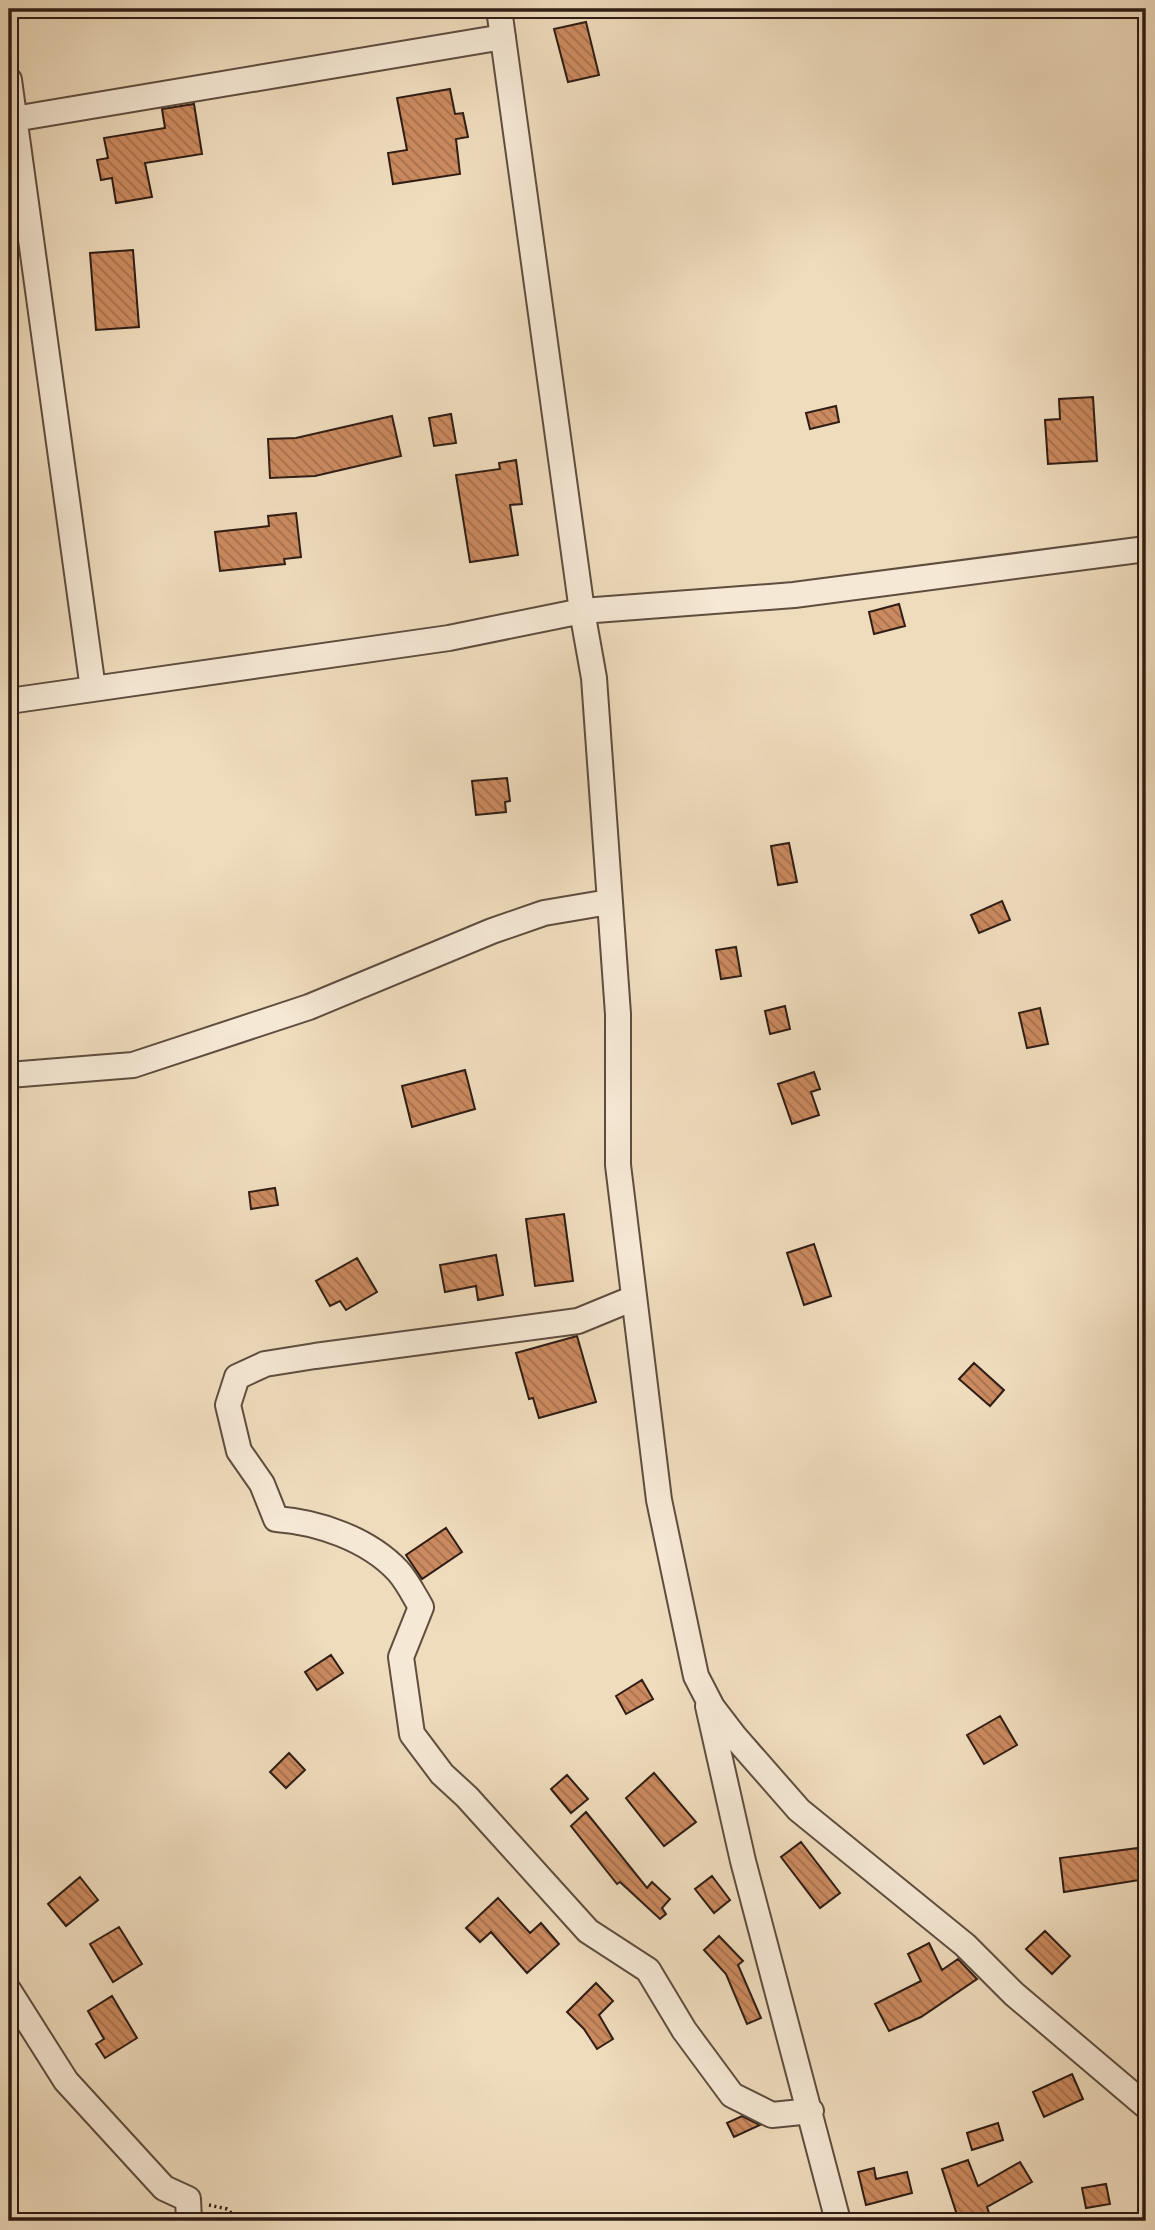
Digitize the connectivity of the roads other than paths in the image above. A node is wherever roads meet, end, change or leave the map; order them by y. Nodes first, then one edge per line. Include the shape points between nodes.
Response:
1 (499, 9) edge
2 (503, 37) junction
3 (9, 79) edge
4 (14, 119) junction
5 (1146, 549) edge
6 (582, 611) junction
7 (93, 688) junction
8 (9, 701) edge
9 (610, 902) junction
10 (9, 1075) edge
11 (635, 1298) junction
12 (704, 1692) junction
13 (9, 1991) edge
14 (1146, 2106) edge
15 (811, 2111) junction
16 (188, 2210) edge
17 (838, 2221) edge

1 - 2 street
2 - 4 street
2 - 6 street
3 - 4 street
4 - 7 street
5 - 6 street via 794,595
6 - 7 street via 449,638
6 - 9 street via 594,678
7 - 8 street
9 - 10 street via 544,913 309,1007 133,1065
9 - 11 street via 618,1014 616,1147
11 - 12 street via 659,1500 689,1652
11 - 15 street via 578,1321 535,1329 265,1364 237,1377 228,1405 239,1451 262,1484 276,1519 306,1521 372,1549 399,1571 421,1607 401,1657 412,1734 442,1774 588,1931 649,1970 684,2031 732,2095 772,2115
12 - 14 street via 735,1737 799,1810 965,1945 1014,1994
12 - 15 street via 743,1861
13 - 16 street via 66,2081
15 - 17 street

